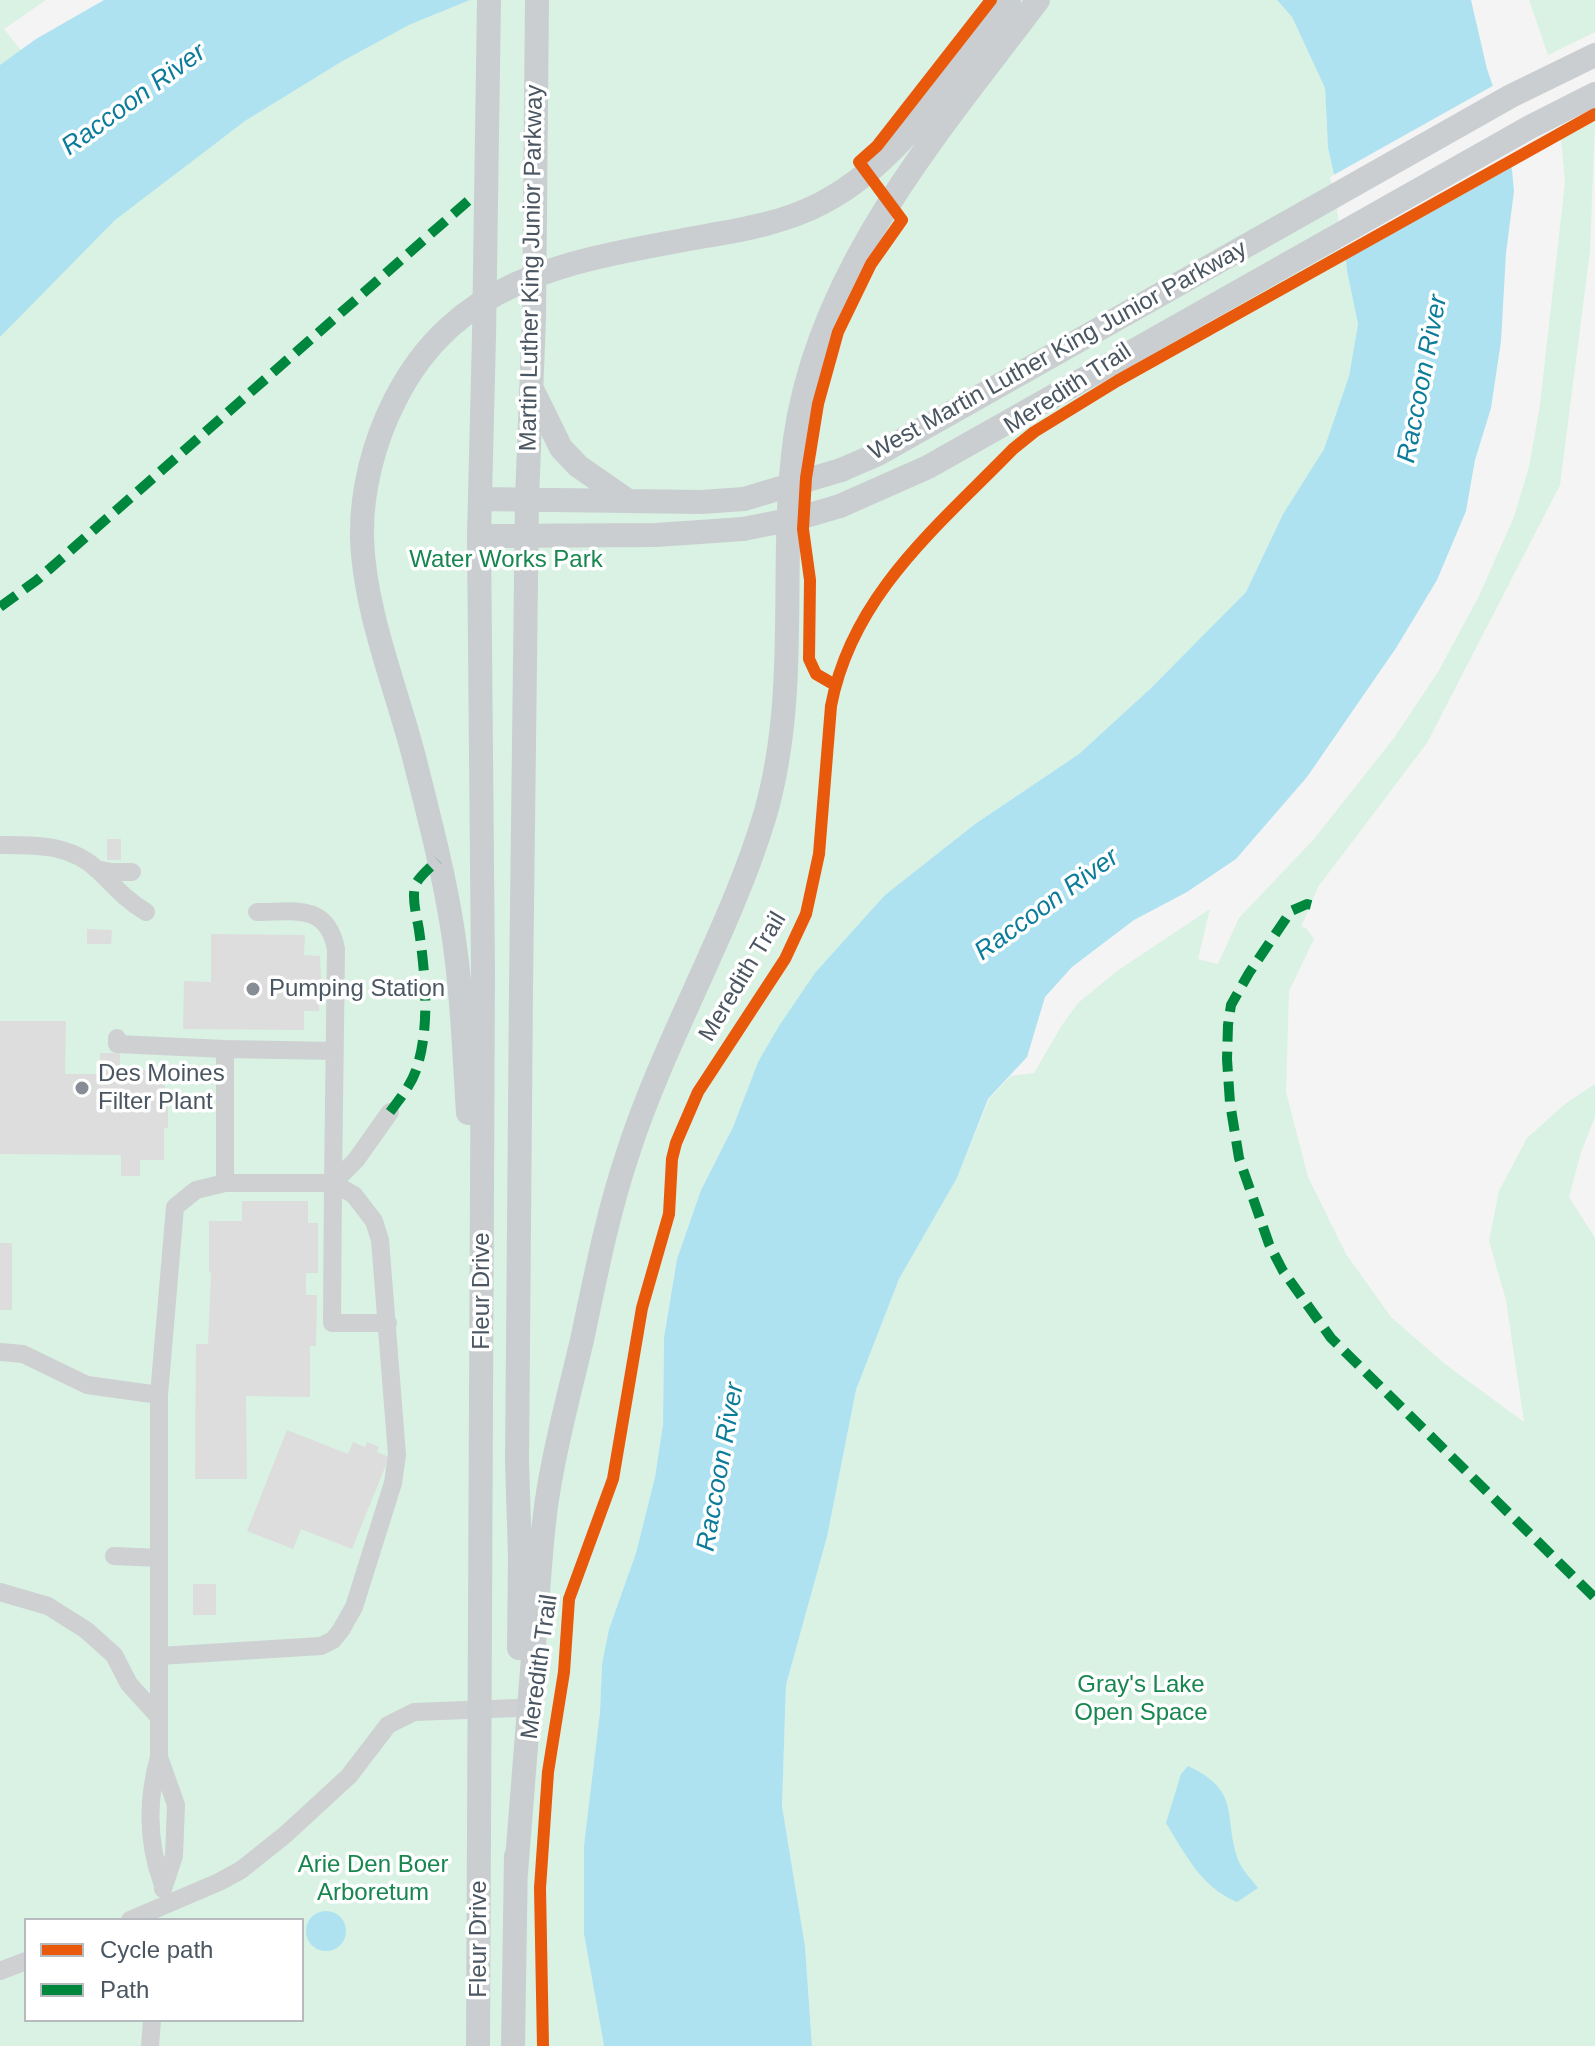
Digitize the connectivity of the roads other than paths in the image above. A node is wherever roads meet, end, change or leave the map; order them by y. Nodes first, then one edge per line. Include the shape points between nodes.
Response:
1 (489, 0) edge
2 (537, 0) edge
3 (1009, 0) edge
4 (1038, 0) edge
5 (1584, 59) edge
6 (1593, 95) edge
7 (947, 102) junction
8 (531, 388) junction
9 (480, 499) junction
10 (527, 499) junction
11 (627, 500) junction
12 (479, 536) junction
13 (527, 536) junction
14 (0, 845) edge
15 (96, 869) junction
16 (132, 872) dead end
17 (146, 912) dead end
18 (257, 912) dead end
19 (117, 1038) dead end
20 (225, 1049) junction
21 (335, 1051) junction
22 (390, 1112) dead end
23 (225, 1183) junction
24 (333, 1183) junction
25 (482, 1319) junction
26 (388, 1323) junction
27 (0, 1352) edge
28 (159, 1395) junction
29 (114, 1556) dead end
30 (159, 1558) junction
31 (0, 1592) edge
32 (159, 1656) junction
33 (518, 1708) junction
34 (481, 1709) junction
35 (159, 1717) junction
36 (516, 1873) junction
37 (162, 1914) edge
38 (141, 1918) edge
39 (24, 1962) edge
40 (0, 1971) edge
41 (152, 2022) edge
42 (150, 2046) edge
43 (478, 2046) edge
44 (513, 2046) edge

1 - 9 main road, Martin Luther King Junior Parkway, bridge
2 - 8 main road, Martin Luther King Junior Parkway, bridge
3 - 7 main road
4 - 7 main road
5 - 11 main road, West Martin Luther King Junior Parkway, bridge via 878,454 744,499
6 - 13 main road, West Martin Luther King Junior Parkway, bridge via 928,467 840,506 743,529
7 - 25 main road via 883,160 821,204 783,220 560,265 473,307 407,376 388,414 366,491 365,565 452,924
7 - 36 main road via 854,259 825,322 803,393 794,442 788,669 780,751 756,842 626,1157 589,1306 544,1523
8 - 10 main road, Martin Luther King Junior Parkway
8 - 11 main road via 561,448
9 - 10 main road, West Martin Luther King Junior Parkway
9 - 12 main road, Martin Luther King Junior Parkway
10 - 11 main road, West Martin Luther King Junior Parkway
10 - 13 main road, Martin Luther King Junior Parkway
12 - 13 main road, West Martin Luther King Junior Parkway
12 - 25 main road, Fleur Drive
13 - 33 main road, Fleur Drive
14 - 15 lane via 47,845 67,850
15 - 16 lane
15 - 17 lane
18 - 21 lane via 316,914 333,934
19 - 20 lane via 117,1044 160,1041
20 - 21 lane
20 - 23 lane
21 - 24 lane
22 - 24 lane
23 - 24 lane
23 - 28 lane via 196,1190 175,1207
24 - 26 lane via 354,1195 374,1221
24 - 26 lane via 332,1323
25 - 34 main road, Fleur Drive
26 - 32 lane via 397,1440 393,1483 354,1607 341,1630 333,1640 309,1649
27 - 28 lane via 23,1354 103,1394
28 - 30 lane
29 - 30 lane
30 - 32 lane
31 - 35 lane via 48,1606 86,1630 114,1655 129,1684
32 - 35 lane
33 - 34 lane
33 - 36 main road, Fleur Drive
34 - 37 lane via 414,1712 388,1725 349,1776 286,1834 241,1870
34 - 43 main road, Fleur Drive
35 - 37 lane via 159,1757 176,1805 174,1856 163,1885
36 - 44 main road, Fleur Drive
37 - 38 lane
39 - 40 lane
41 - 42 lane

